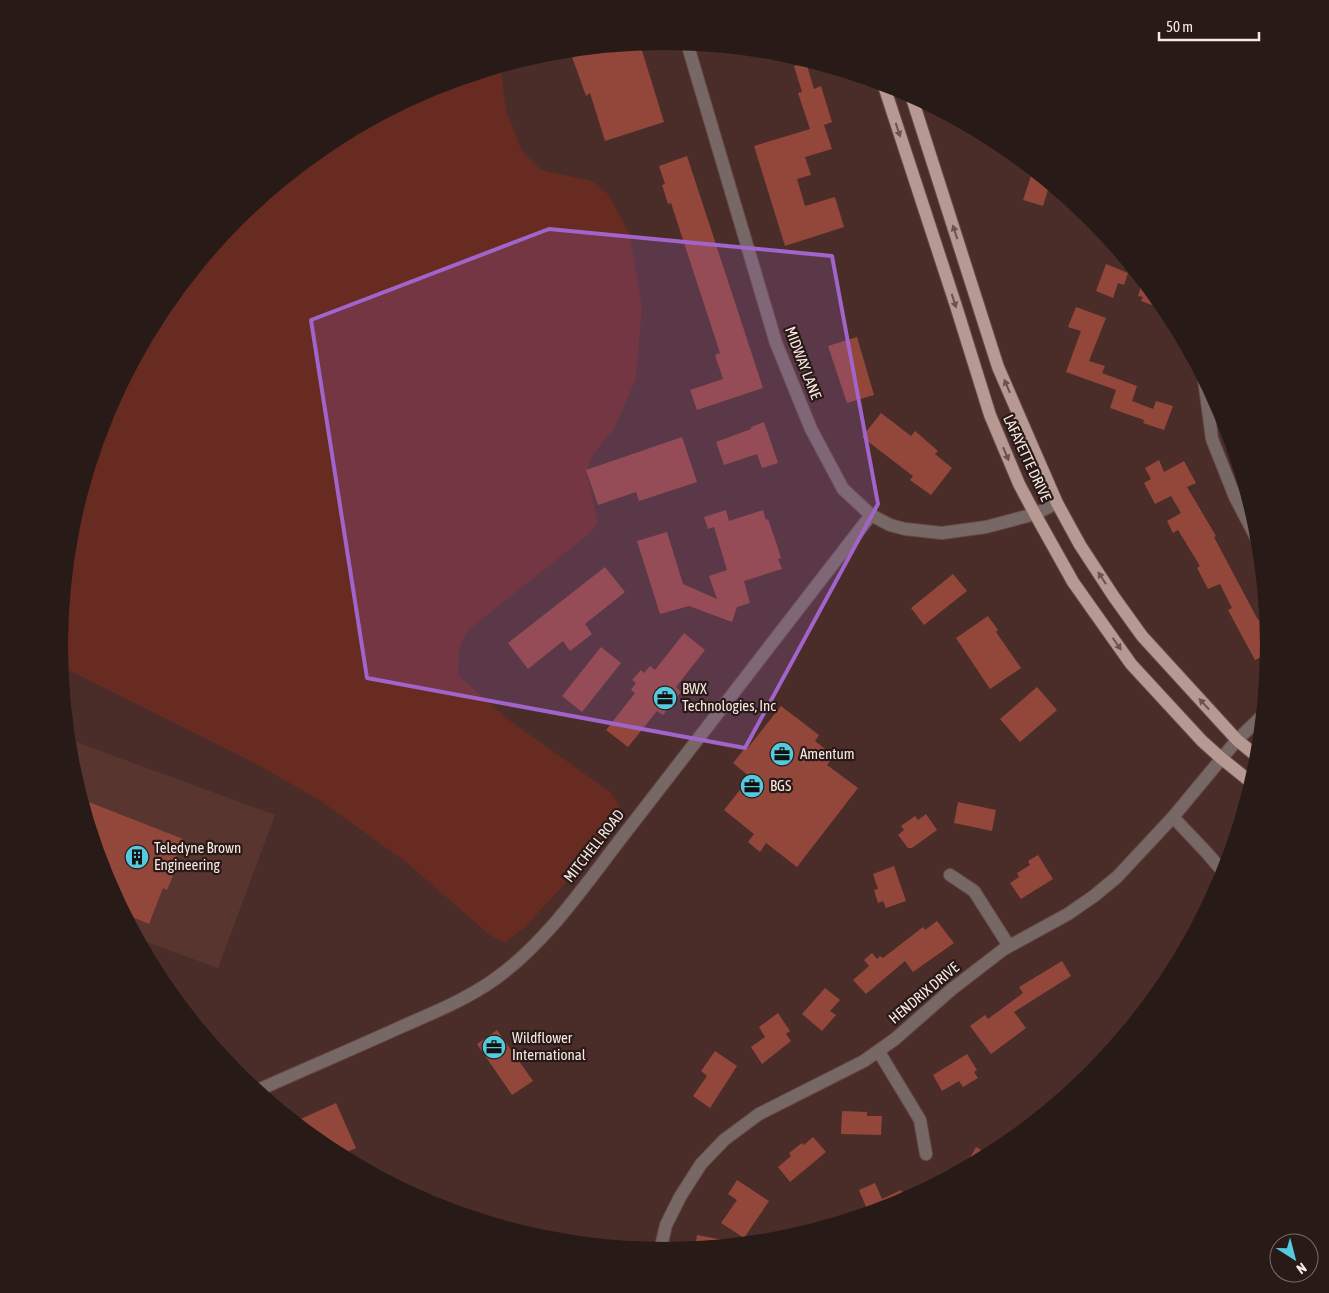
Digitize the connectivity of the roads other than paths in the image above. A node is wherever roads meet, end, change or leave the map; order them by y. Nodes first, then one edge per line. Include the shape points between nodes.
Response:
1 (689, 51) edge
2 (886, 93) edge
3 (914, 105) edge
4 (1207, 399) edge
5 (1056, 503) junction
6 (1035, 514) junction
7 (871, 515) junction
8 (1248, 520) edge
9 (1256, 722) edge
10 (1238, 740) junction
11 (1252, 752) edge
12 (1221, 758) junction
13 (1246, 778) edge
14 (1173, 817) junction
15 (1219, 867) edge
16 (950, 875) dead end
17 (1008, 946) junction
18 (878, 1052) junction
19 (263, 1088) edge
20 (926, 1154) dead end
21 (662, 1243) edge

1 - 7 street, MIDWAY LANE via 776,343 811,429 834,475 843,489
2 -> 6 main road, LAFAYETTE DRIVE via 990,415
5 -> 3 main road, LAFAYETTE DRIVE via 998,367
4 - 8 street via 1212,439
5 - 6 street, MIDWAY LANE
10 -> 5 main road, LAFAYETTE DRIVE via 1142,636 1109,590
6 - 7 street, MIDWAY LANE via 986,527 942,533 904,529
6 -> 12 main road, LAFAYETTE DRIVE via 1073,582 1131,664
7 - 19 street, MITCHELL ROAD via 582,888 522,958 495,979 446,1007
9 - 10 street, HENDRIX DRIVE
10 - 11 main road, LAFAYETTE DRIVE
10 - 12 street, HENDRIX DRIVE
12 - 13 main road, LAFAYETTE DRIVE
12 - 14 street, HENDRIX DRIVE
14 - 15 street
14 - 17 street, HENDRIX DRIVE via 1117,877 1094,896
16 - 17 street via 974,891
17 - 18 street, HENDRIX DRIVE via 952,988
18 - 20 street via 920,1120
18 - 21 street, HENDRIX DRIVE via 759,1114 724,1140 701,1164 680,1197 666,1225

